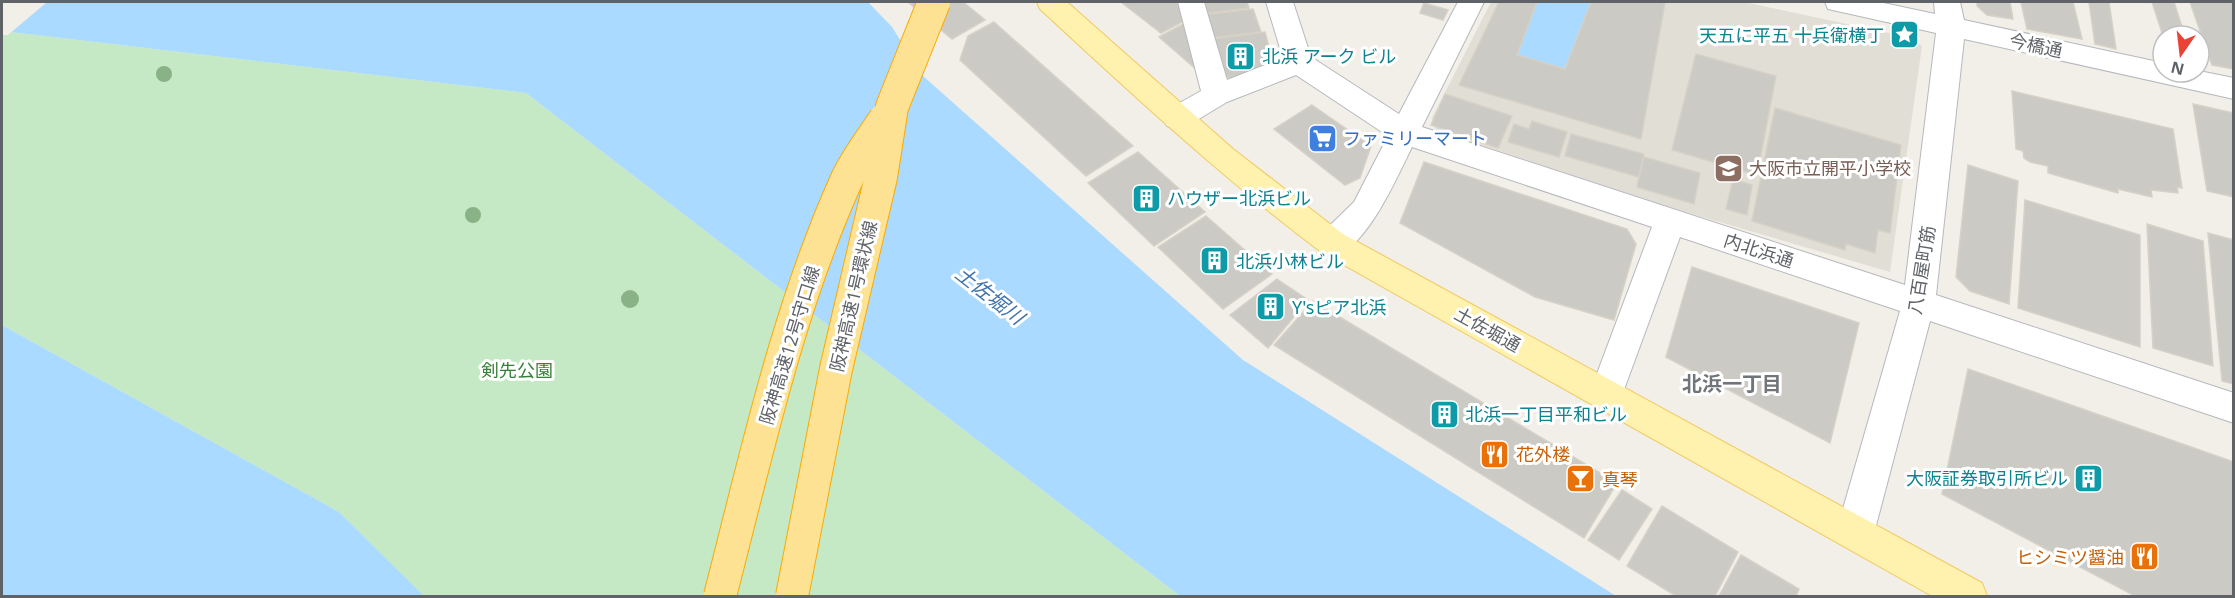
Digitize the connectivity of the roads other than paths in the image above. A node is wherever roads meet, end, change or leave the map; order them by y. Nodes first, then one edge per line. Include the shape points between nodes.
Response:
1 (934, 2) edge
2 (1050, 2) edge
3 (1191, 2) edge
4 (1280, 2) edge
5 (1472, 2) edge
6 (1838, 2) edge
7 (1949, 14) edge
8 (1299, 63) junction
9 (2234, 89) edge
10 (1217, 95) junction
11 (892, 107) junction
12 (1177, 118) junction
13 (1406, 133) junction
14 (1670, 222) junction
15 (1332, 243) junction
16 (1918, 302) junction
17 (1606, 395) junction
18 (2234, 408) edge
19 (1855, 533) junction
20 (720, 597) edge
21 (792, 597) edge
22 (1968, 597) edge

1 - 11 highway, 阪神高速1号環状線, bridge
2 - 12 main road, 土佐堀通
3 - 10 street
4 - 8 street
5 - 13 street
6 - 7 street, 今橋通
7 - 9 street, 今橋通
7 - 16 street, 八百屋町筋
8 - 10 street
8 - 13 street, 内北浜通
10 - 12 street
11 - 20 highway, 阪神高速12号守口線, bridge via 847,179 808,276 768,410
11 - 21 highway, 阪神高速1号環状線, bridge via 881,177 836,369
12 - 15 main road, 土佐堀通
13 - 14 street, 内北浜通
13 - 15 street via 1365,210
14 - 16 street, 内北浜通
14 - 17 street
15 - 17 main road, 土佐堀通
16 - 18 street, 内北浜通
16 - 19 street, 八百屋町筋
17 - 19 main road, 土佐堀通
19 - 22 main road, 土佐堀通

